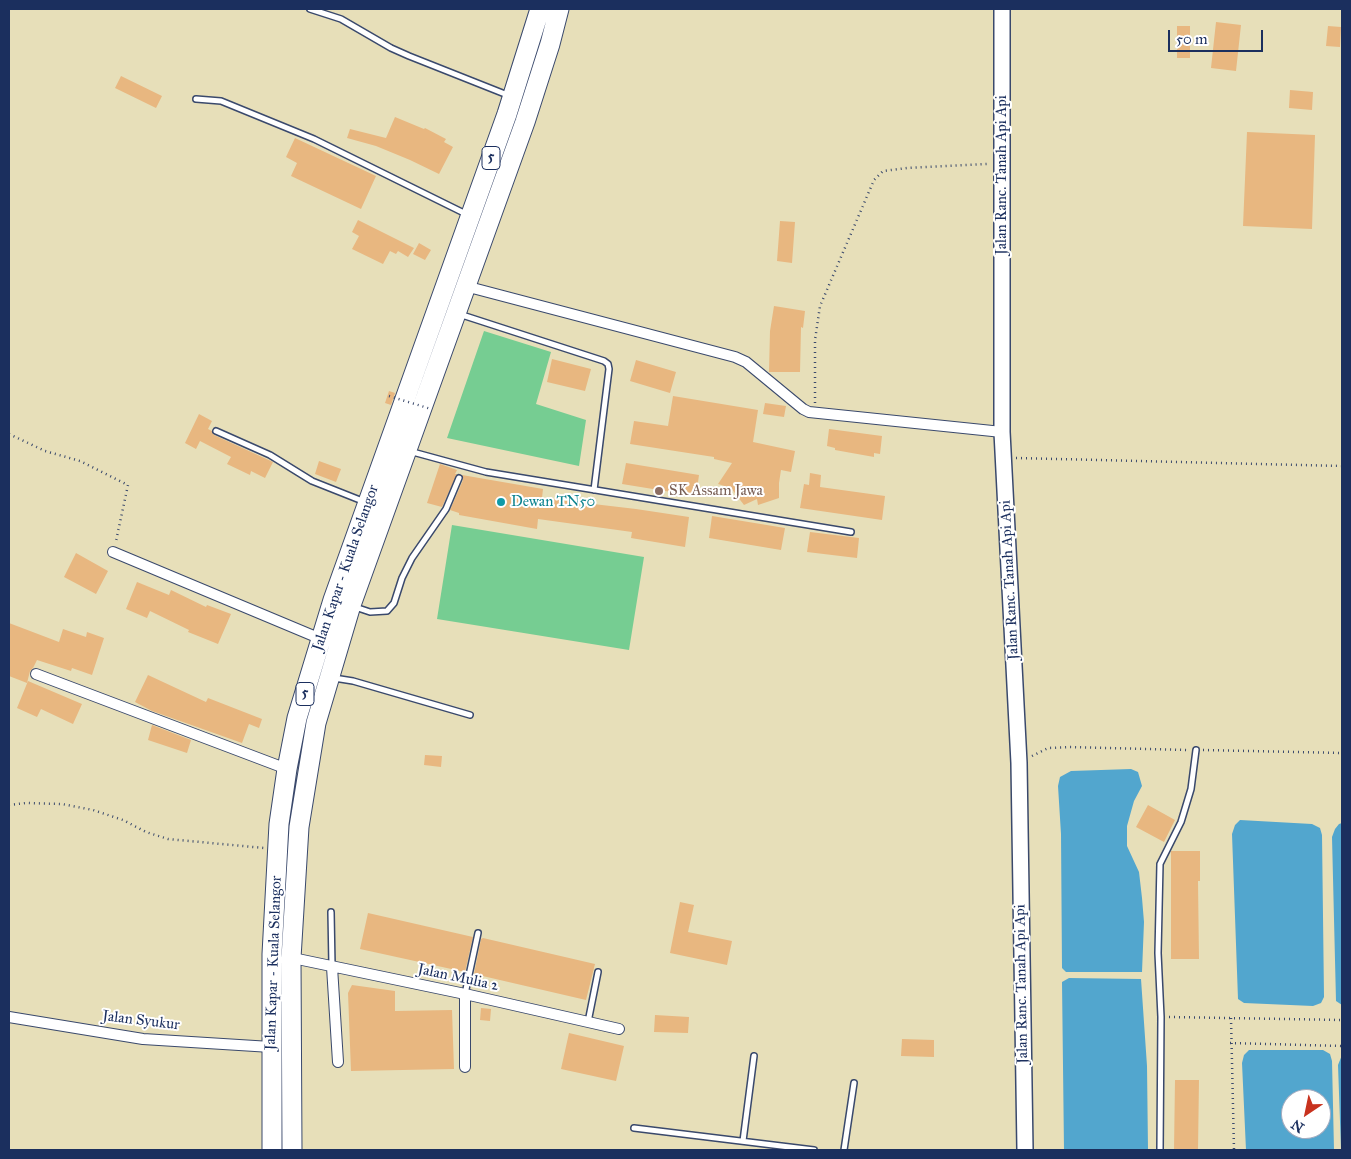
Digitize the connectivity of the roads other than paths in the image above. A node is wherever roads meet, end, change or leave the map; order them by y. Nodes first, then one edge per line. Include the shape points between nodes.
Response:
1 (310, 9) edge
2 (540, 9) edge
3 (559, 9) edge
4 (1002, 9) edge
5 (513, 97) junction
6 (196, 99) dead end
7 (470, 216) junction
8 (465, 286) junction
9 (438, 306) junction
10 (456, 313) junction
11 (216, 431) dead end
12 (1002, 432) junction
13 (388, 445) junction
14 (406, 450) junction
15 (459, 478) dead end
16 (594, 490) junction
17 (368, 503) junction
18 (851, 532) dead end
19 (114, 552) road end
20 (351, 605) junction
21 (321, 639) junction
22 (36, 674) dead end
23 (330, 677) junction
24 (470, 715) dead end
25 (1196, 750) road end
26 (287, 769) junction
27 (331, 912) dead end
28 (478, 933) dead end
29 (272, 954) junction
30 (291, 958) junction
31 (332, 967) junction
32 (598, 972) dead end
33 (465, 994) junction
34 (9, 1017) edge
35 (588, 1022) junction
36 (619, 1029) dead end
37 (271, 1047) junction
38 (754, 1056) dead end
39 (338, 1062) dead end
40 (465, 1066) dead end
41 (854, 1083) dead end
42 (634, 1128) dead end
43 (743, 1141) junction
44 (272, 1150) edge
45 (292, 1150) edge
46 (814, 1150) edge
47 (844, 1150) edge
48 (1025, 1150) edge
49 (1160, 1150) edge

1 - 5 lane via 341,18 391,48
2 - 5 highway, Jalan Kapar - Kuala Selangor / 5
3 - 8 highway, Jalan Kapar - Kuala Selangor / 5 via 525,122
4 - 12 street, Jalan Ranc. Tanah Api Api
5 - 7 highway, Jalan Kapar - Kuala Selangor / 5
6 - 7 lane via 221,102 314,138
7 - 9 highway, Jalan Kapar - Kuala Selangor / 5
8 - 10 highway, Jalan Kapar - Kuala Selangor / 5
8 - 12 street via 735,357 746,362 803,409
9 - 10 lane
9 - 13 highway, Jalan Kapar - Kuala Selangor / 5
10 - 14 highway, Jalan Kapar - Kuala Selangor / 5
10 - 16 lane via 608,364
11 - 17 lane via 270,455 324,487
12 - 48 street, Jalan Ranc. Tanah Api Api via 1020,762
13 - 14 highway
13 - 17 highway, Jalan Kapar - Kuala Selangor / 5
14 - 16 lane via 486,472
14 - 20 highway, Jalan Kapar - Kuala Selangor / 5
15 - 20 lane via 446,509 412,558 394,603 387,611 370,612
16 - 18 lane
17 - 21 highway, Jalan Kapar - Kuala Selangor / 5
19 - 21 street
20 - 23 highway, Jalan Kapar - Kuala Selangor / 5
21 - 26 highway, Jalan Kapar - Kuala Selangor / 5 via 297,718
22 - 26 street
23 - 24 lane
23 - 30 highway, Jalan Kapar - Kuala Selangor / 5 via 316,724 299,827
25 - 49 lane via 1191,789 1181,822 1160,864
26 - 29 highway, Jalan Kapar - Kuala Selangor / 5 via 279,824
27 - 31 lane
28 - 33 lane
29 - 30 street, Jalan Mulia 2
29 - 37 highway, Jalan Kapar - Kuala Selangor / 5
30 - 31 street, Jalan Mulia 2
30 - 45 highway, Jalan Kapar - Kuala Selangor / 5
31 - 33 street, Jalan Mulia 2
31 - 39 street
32 - 35 lane
33 - 35 street, Jalan Mulia 2
33 - 40 street
34 - 37 street, Jalan Syukur via 143,1039
35 - 36 street, Jalan Mulia 2
37 - 44 highway, Jalan Kapar - Kuala Selangor / 5
38 - 43 lane
41 - 47 lane
42 - 43 lane
43 - 46 lane

